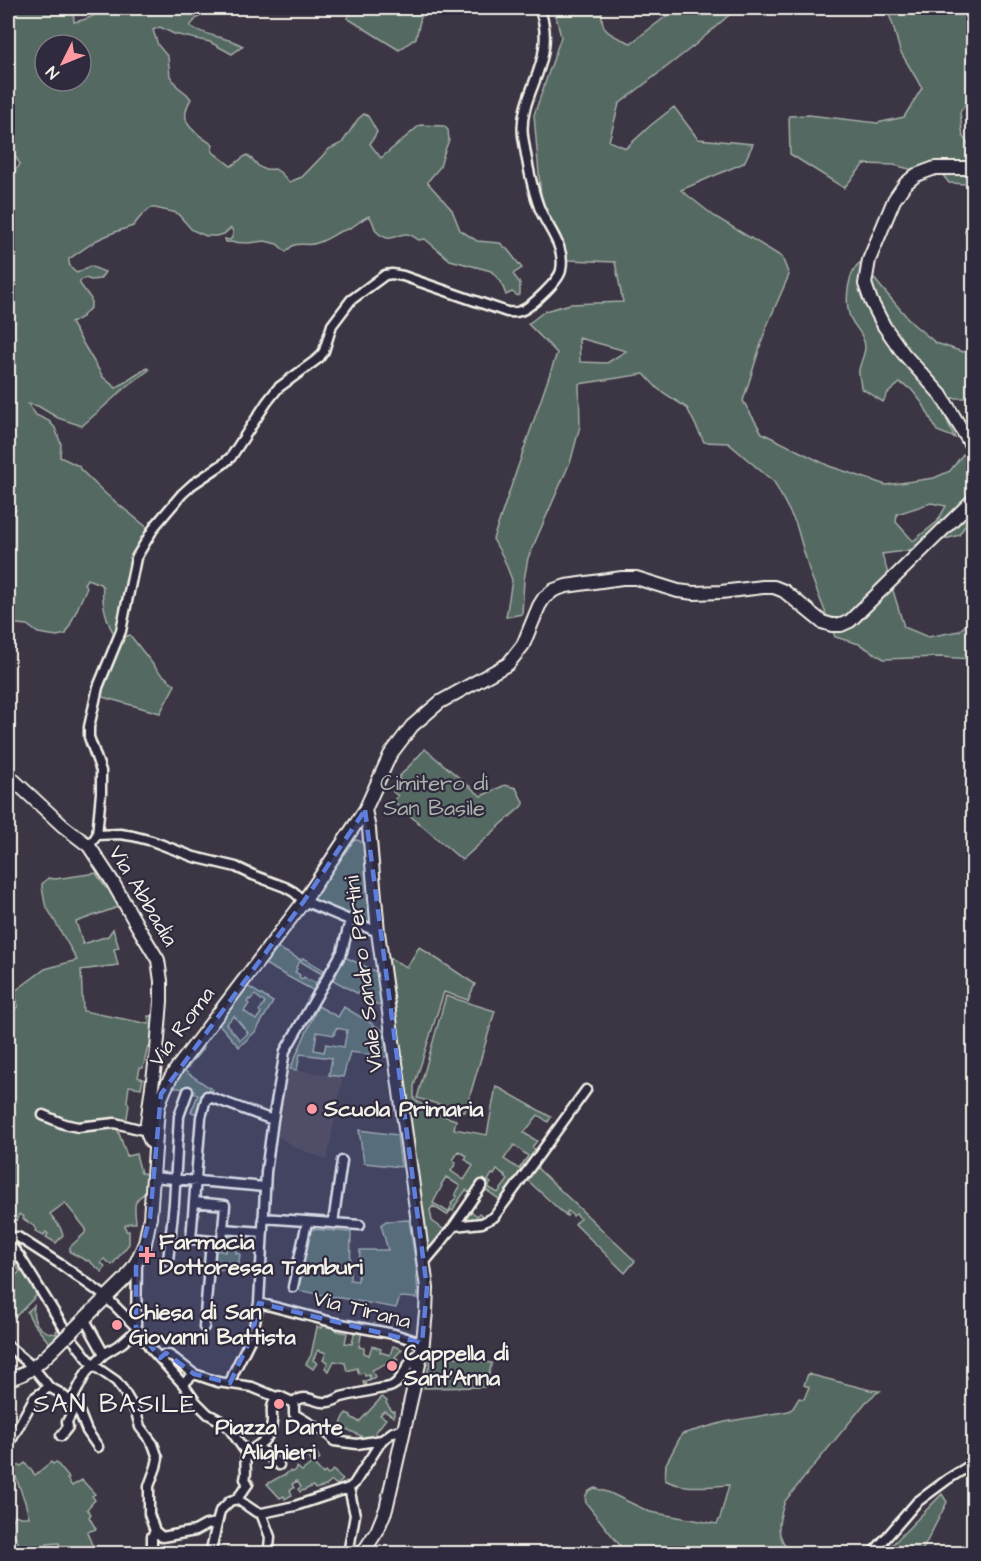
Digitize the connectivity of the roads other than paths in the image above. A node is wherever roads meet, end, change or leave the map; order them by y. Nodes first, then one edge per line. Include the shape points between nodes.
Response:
1 (539, 8) edge
2 (974, 168) edge
3 (974, 225) edge
4 (974, 240) edge
5 (974, 450) edge
6 (974, 499) edge
7 (8, 775) edge
8 (364, 810) junction
9 (97, 835) junction
10 (89, 846) junction
11 (304, 901) junction
12 (350, 920) junction
13 (378, 932) junction
14 (586, 1090) dead end
15 (188, 1091) dead end
16 (43, 1115) dead end
17 (273, 1120) junction
18 (147, 1131) junction
19 (155, 1143) junction
20 (342, 1161) dead end
21 (152, 1177) junction
22 (175, 1180) junction
23 (196, 1182) junction
24 (482, 1185) dead end
25 (265, 1187) junction
26 (194, 1202) junction
27 (264, 1218) junction
28 (307, 1222) junction
29 (333, 1224) junction
30 (360, 1225) dead end
31 (454, 1226) junction
32 (223, 1229) junction
33 (263, 1232) junction
34 (9, 1239) edge
35 (211, 1241) junction
36 (136, 1261) junction
37 (168, 1261) dead end
38 (423, 1264) junction
39 (292, 1287) dead end
40 (106, 1297) junction
41 (258, 1303) junction
42 (84, 1318) junction
43 (204, 1327) dead end
44 (137, 1328) junction
45 (69, 1336) junction
46 (8, 1346) edge
47 (422, 1347) junction
48 (104, 1354) junction
49 (11, 1355) edge
50 (160, 1358) junction
51 (93, 1365) junction
52 (33, 1367) junction
53 (194, 1374) junction
54 (8, 1379) edge
55 (230, 1383) junction
56 (183, 1384) junction
57 (49, 1387) junction
58 (276, 1397) junction
59 (296, 1400) junction
60 (71, 1402) junction
61 (403, 1430) junction
62 (61, 1436) dead end
63 (381, 1440) junction
64 (8, 1446) edge
65 (98, 1447) dead end
66 (258, 1447) junction
67 (248, 1455) junction
68 (974, 1463) edge
69 (279, 1465) dead end
70 (349, 1488) junction
71 (237, 1499) junction
72 (261, 1513) junction
73 (216, 1523) junction
74 (158, 1534) junction
75 (152, 1554) edge
76 (210, 1554) edge
77 (273, 1554) edge
78 (348, 1554) edge
79 (362, 1554) edge
80 (872, 1554) edge

1 - 9 street via 545,31 544,49 523,114 523,135 540,207 560,250 558,278 522,311 507,312 403,276 385,276 351,300 332,325 319,358 278,388 231,457 193,484 155,526 136,558 121,632 98,687 90,720 89,737 101,771
2 - 5 street via 935,168 905,184 894,200 869,260 865,284 884,326 941,396
3 - 4 street
6 - 8 street, Via Roma via 850,621 841,625 822,622 784,591 763,586 694,593 622,578 554,590 538,606 523,645 508,664 440,702 412,726 390,755
7 - 10 street, Via Abbadia
8 - 11 street, Via Roma
8 - 13 street, Viale Sandro Pertini
9 - 10 street
9 - 11 street via 133,836 236,867 285,886
10 - 18 street, Via Abbadia via 160,966 161,1001
11 - 12 street
11 - 19 street, Via Roma via 166,1085 158,1108
12 - 13 street
12 - 17 street via 342,952 285,1051
13 - 38 street, Viale Sandro Pertini
14 - 31 street via 494,1217 483,1223
15 - 22 street via 179,1116
16 - 18 street via 78,1127 115,1123
17 - 23 street via 207,1096 201,1117
17 - 25 street
18 - 19 street
19 - 21 street, Via Roma
20 - 29 street
21 - 22 street
21 - 36 street, Via Roma via 147,1234
22 - 23 street
22 - 37 street
23 - 25 street
23 - 26 street
24 - 31 street
25 - 27 street
26 - 32 street via 225,1205
26 - 35 street via 191,1239
27 - 28 street
27 - 33 street
28 - 29 street
28 - 39 street
29 - 30 street
31 - 38 street
32 - 33 street
32 - 35 street via 222,1242
33 - 41 street
34 - 40 street via 18,1237
34 - 45 street
35 - 43 street
36 - 40 street, Via Roma via 126,1278
36 - 44 street
38 - 47 street, Viale Sandro Pertini via 427,1288
40 - 42 street, Via Roma
40 - 44 street
41 - 47 street, Via Tirana via 394,1334
41 - 55 street via 252,1336
42 - 45 street, Via Roma
42 - 48 street
44 - 48 street
44 - 50 street
45 - 51 street
45 - 52 street, Via Roma
46 - 49 street
47 - 59 street via 394,1385 331,1402
47 - 61 street, Viale Sandro Pertini
48 - 51 street
49 - 52 street
50 - 53 street via 169,1355
50 - 56 street
51 - 60 street
51 - 74 street via 123,1390 140,1427 156,1448 157,1462 148,1486 149,1514
52 - 54 street, Via Roma
52 - 57 street
53 - 55 street
53 - 56 street
55 - 58 street via 252,1386
56 - 67 street via 208,1414 229,1428
57 - 60 street
57 - 64 street via 34,1398
58 - 59 street
58 - 66 street via 272,1427
59 - 63 street via 294,1414 334,1441 357,1444
60 - 62 street via 68,1427
60 - 65 street
61 - 63 street
61 - 79 street, Viale Sandro Pertini via 386,1509
63 - 70 street
66 - 67 street
66 - 69 street
67 - 71 street via 248,1484
68 - 80 street via 917,1502
70 - 72 street
70 - 78 street via 355,1515
71 - 72 street
71 - 73 street via 220,1511
72 - 77 street
73 - 74 street via 195,1531
73 - 76 street
74 - 75 street via 152,1536

